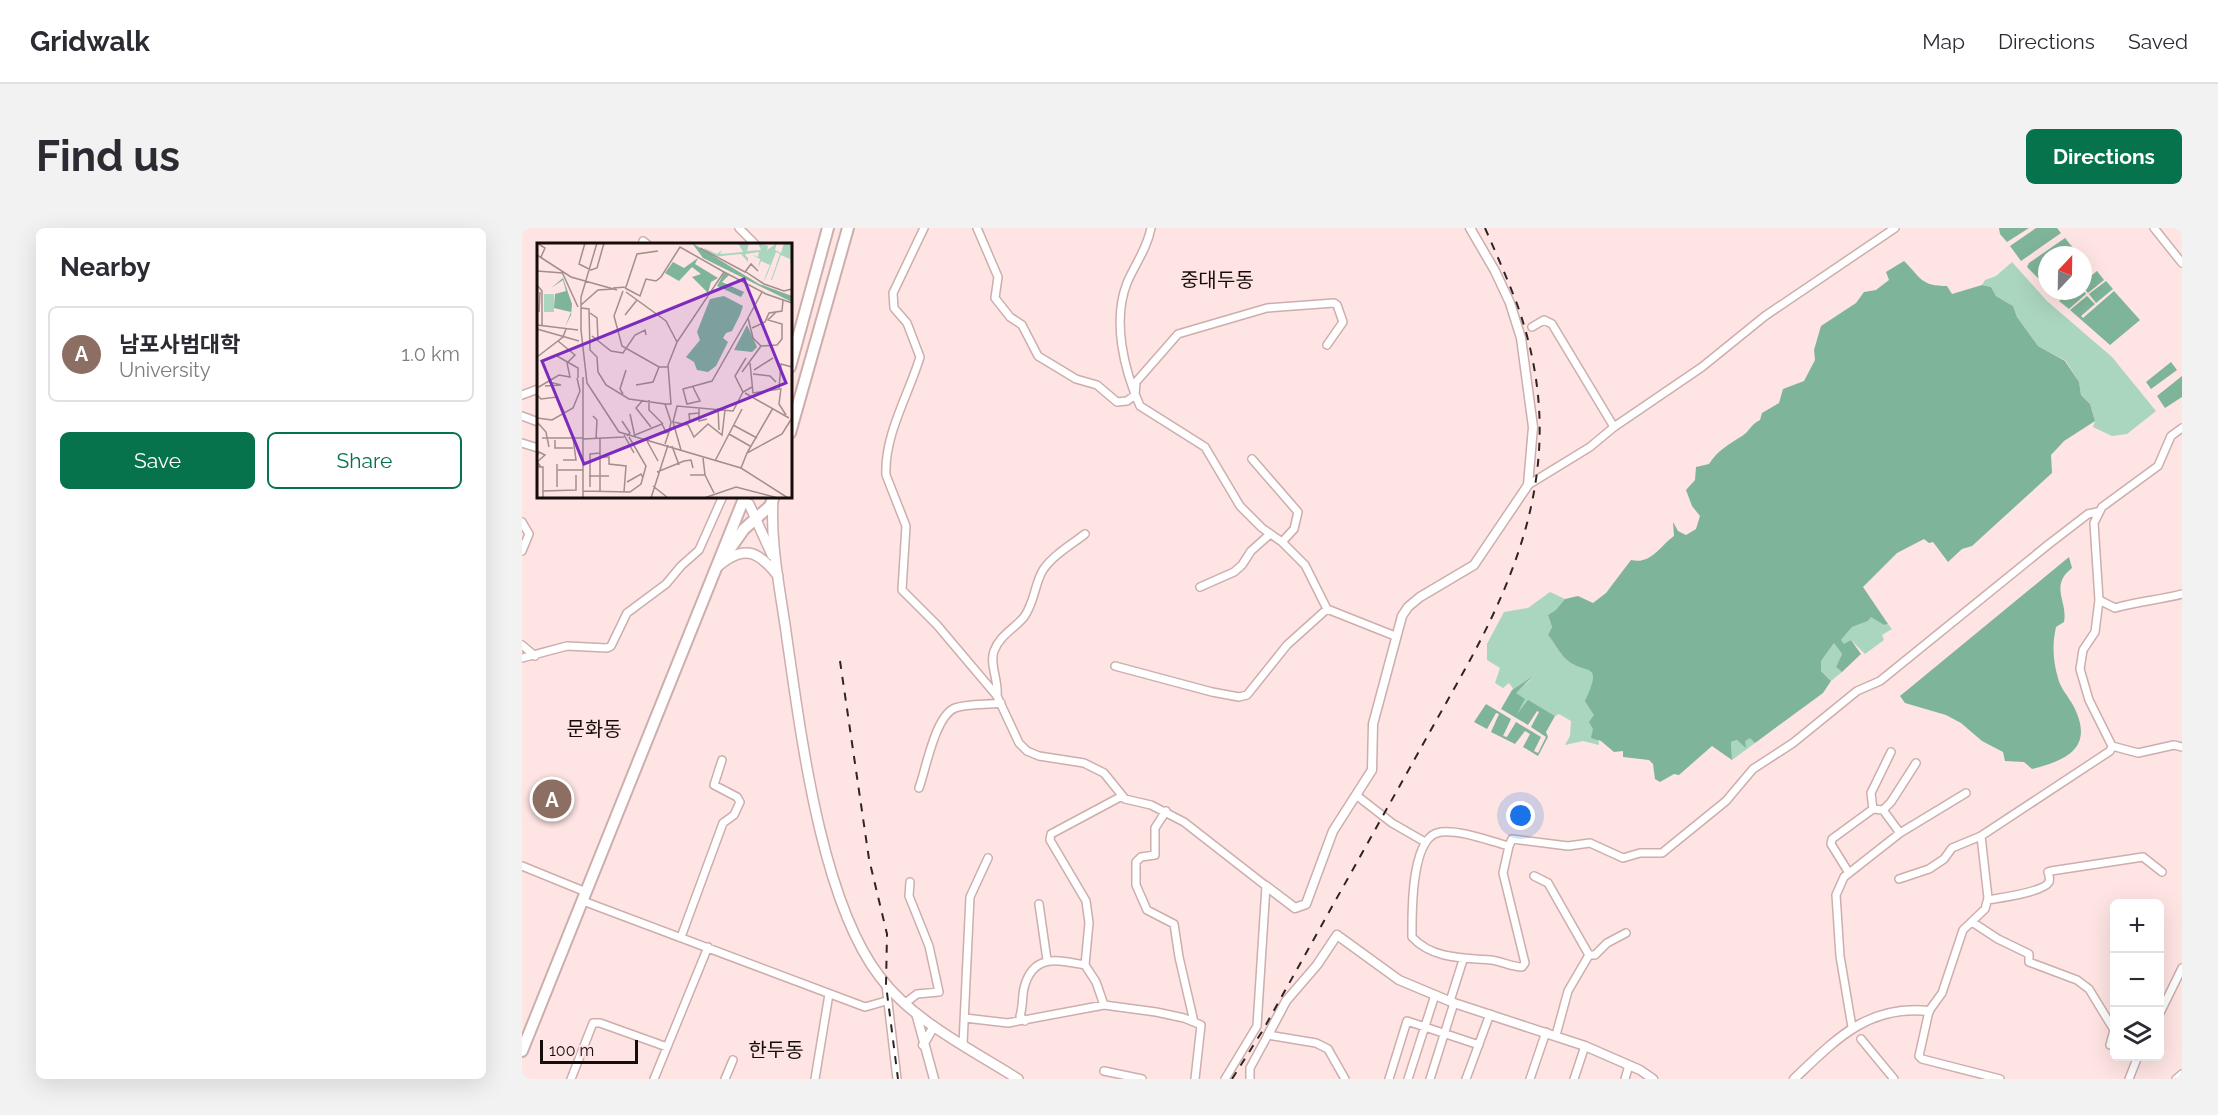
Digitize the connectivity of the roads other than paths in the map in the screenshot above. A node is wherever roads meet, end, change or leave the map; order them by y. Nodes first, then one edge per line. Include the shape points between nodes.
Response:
1 (739, 228) edge
2 (828, 228) edge
3 (848, 228) edge
4 (924, 228) edge
5 (1151, 228) edge
6 (1470, 228) edge
7 (1895, 228) edge
8 (2154, 228) edge
9 (980, 229) edge
10 (754, 243) edge
11 (2182, 263) edge
12 (1532, 327) dead end
13 (1327, 345) dead end
14 (792, 360) edge
15 (537, 389) edge
16 (522, 395) edge
17 (1135, 395) junction
18 (522, 416) edge
19 (537, 422) edge
20 (792, 426) edge
21 (1614, 427) junction
22 (2182, 428) edge
23 (522, 443) edge
24 (537, 448) edge
25 (1252, 459) dead end
26 (1528, 485) junction
27 (722, 498) edge
28 (773, 498) edge
29 (774, 498) edge
30 (746, 499) edge
31 (766, 508) junction
32 (2097, 512) junction
33 (755, 517) junction
34 (522, 522) edge
35 (1085, 534) dead end
36 (1270, 534) junction
37 (1282, 542) junction
38 (522, 551) edge
39 (777, 566) junction
40 (717, 568) junction
41 (778, 578) junction
42 (1200, 587) dead end
43 (2182, 594) edge
44 (2099, 600) junction
45 (1327, 609) junction
46 (1395, 636) junction
47 (522, 645) edge
48 (536, 656) junction
49 (522, 658) edge
50 (1115, 666) dead end
51 (997, 696) junction
52 (1001, 703) junction
53 (2112, 746) junction
54 (2182, 747) edge
55 (1891, 752) dead end
56 (722, 760) dead end
57 (1916, 763) dead end
58 (919, 788) dead end
59 (1966, 793) dead end
60 (1122, 795) junction
61 (1356, 795) junction
62 (1873, 809) junction
63 (1883, 810) junction
64 (1166, 811) junction
65 (1900, 833) junction
66 (1982, 836) junction
67 (1425, 842) junction
68 (1509, 846) junction
69 (988, 858) dead end
70 (522, 866) edge
71 (2162, 872) dead end
72 (1849, 873) junction
73 (1534, 876) dead end
74 (1899, 879) dead end
75 (910, 882) dead end
76 (1266, 886) junction
77 (584, 896) junction
78 (1988, 900) junction
79 (1039, 904) dead end
80 (1972, 922) junction
81 (1626, 933) dead end
82 (681, 937) junction
83 (708, 947) junction
84 (1589, 955) junction
85 (1047, 960) junction
86 (1463, 960) junction
87 (1085, 965) junction
88 (2182, 968) edge
89 (886, 985) junction
90 (830, 994) junction
91 (1435, 995) junction
92 (886, 1001) junction
93 (1452, 1002) junction
94 (904, 1004) junction
95 (1104, 1005) junction
96 (2163, 1007) edge
97 (1929, 1011) junction
98 (916, 1013) junction
99 (1490, 1014) junction
100 (965, 1018) junction
101 (1025, 1021) junction
102 (1194, 1022) junction
103 (2110, 1023) edge
104 (934, 1026) junction
105 (1425, 1026) junction
106 (1852, 1027) junction
107 (1546, 1032) junction
108 (1445, 1033) junction
109 (1268, 1035) junction
110 (1556, 1035) junction
111 (1861, 1039) dead end
112 (963, 1044) junction
113 (923, 1045) junction
114 (1479, 1045) junction
115 (1585, 1046) junction
116 (667, 1047) junction
117 (522, 1051) edge
118 (733, 1060) dead end
119 (2136, 1061) edge
120 (1629, 1065) junction
121 (1104, 1071) dead end
122 (2182, 1074) edge
123 (657, 1078) edge
124 (571, 1079) edge
125 (725, 1079) edge
126 (815, 1079) edge
127 (897, 1079) edge
128 (934, 1079) edge
129 (1018, 1079) edge
130 (1142, 1079) edge
131 (1196, 1079) edge
132 (1225, 1079) edge
133 (1250, 1079) edge
134 (1345, 1079) edge
135 (1389, 1079) edge
136 (1408, 1079) edge
137 (1430, 1079) edge
138 (1466, 1079) edge
139 (1530, 1079) edge
140 (1574, 1079) edge
141 (1625, 1079) edge
142 (1653, 1079) edge
143 (1794, 1079) edge
144 (1894, 1079) edge
145 (2000, 1079) edge
146 (2129, 1079) edge
147 (2176, 1079) edge

1 - 10 street
2 - 14 main road
3 - 20 main road
4 - 51 street via 893,293 894,308 910,330 920,357 888,449 886,467 906,526 901,585 909,599 937,624
5 - 17 street via 1120,312 1124,355
6 - 26 street via 1510,303 1521,338 1533,427
7 - 21 street via 1765,316 1702,367
8 - 11 street
9 - 17 street via 998,276 995,298 1022,325 1038,356 1076,379 1097,385 1117,402
12 - 21 street via 1544,320 1552,324
13 - 17 street via 1343,322 1334,303 1247,312 1178,334 1136,382
15 - 16 street
17 - 36 street via 1146,412 1205,447 1240,506
18 - 19 street
21 - 26 street via 1590,447
22 - 32 street via 2171,436 2158,466
23 - 24 street
25 - 37 street via 1298,512 1294,529
26 - 46 street via 1474,565 1408,607
27 - 48 street via 699,550 666,584 627,613 611,646 567,646
28 - 31 main road
29 - 39 main road
30 - 31 main road via 756,509
30 - 33 main road
30 - 40 main road
31 - 33 main road
32 - 44 street via 2094,523
32 - 68 street via 2088,514 2049,544 1880,681 1857,691 1793,743 1753,769 1726,801 1662,853 1623,858 1590,843 1568,846 1512,839
33 - 39 main road
33 - 40 main road
34 - 38 street via 529,534
35 - 51 street via 1051,561 1039,578 1030,607 994,651
36 - 37 street
36 - 42 street via 1234,572
37 - 45 street via 1305,565
39 - 41 main road
40 - 41 main road via 732,556 751,553 766,561
40 - 77 main road
41 - 89 main road via 800,726 823,837 847,918 863,952
43 - 44 street via 2115,608
44 - 53 street via 2095,632 2083,650 2080,669 2089,700
45 - 46 street
45 - 50 street via 1287,645 1247,696 1212,692
46 - 61 street via 1373,724 1371,770
47 - 48 street
48 - 49 street
51 - 52 street
52 - 58 street via 954,708 947,714 935,734
52 - 60 street via 1019,743 1027,751 1084,763 1104,773
53 - 54 street via 2138,753
53 - 66 street via 2107,755
55 - 62 street via 1871,793
56 - 82 street via 714,785 740,802 734,815 723,823
57 - 63 street
59 - 65 street
60 - 64 street via 1129,802
60 - 87 street via 1097,811 1052,830 1051,834 1050,840 1089,910
61 - 67 street
61 - 76 street via 1333,831 1306,904 1295,908
62 - 63 street
62 - 72 street via 1832,839 1831,844
63 - 65 street
64 - 76 street
64 - 102 street via 1155,828 1155,855 1136,862 1136,885 1147,910 1174,924
65 - 72 street
66 - 74 street via 1952,848 1929,869
66 - 78 street
67 - 68 street via 1443,832
67 - 86 street via 1412,891 1412,937 1421,947
68 - 86 street via 1503,873 1525,963 1519,968 1491,960
69 - 100 street via 970,897
70 - 77 street
71 - 78 street via 2143,857 2051,871 2046,885 2031,892
72 - 106 street via 1836,895 1840,956
73 - 84 street via 1548,883
75 - 94 street via 909,896 929,946 939,992 917,994
76 - 132 street via 1257,1026
77 - 82 street
77 - 117 main road
78 - 80 street
79 - 85 street
80 - 97 street via 1963,930 1942,993
80 - 103 street via 2029,954 2029,962 2077,980 2089,989
81 - 84 street via 1606,943 1595,955
82 - 83 street
83 - 90 street
83 - 116 street
84 - 110 street via 1568,991
85 - 87 street
85 - 101 street via 1032,972 1024,988 1020,1016
86 - 93 street
87 - 95 street
88 - 96 street
89 - 92 street
89 - 94 main road
90 - 92 street via 865,1008
90 - 126 street
91 - 93 street
91 - 105 street
91 - 109 street via 1392,977 1337,935 1286,1001
92 - 127 street
93 - 99 street
93 - 108 street
94 - 98 main road
95 - 101 street
95 - 102 street
97 - 106 street via 1901,1011
97 - 145 street via 1919,1056 1922,1059
98 - 104 main road
98 - 113 street
99 - 107 street
99 - 114 street
100 - 101 street
100 - 112 street
102 - 131 street via 1201,1025
104 - 112 main road
104 - 113 street
105 - 108 street
105 - 135 street via 1407,1021
105 - 136 street
106 - 143 street
107 - 110 street
107 - 139 street
108 - 114 street
108 - 137 street
109 - 133 street via 1250,1068
109 - 134 street via 1316,1043 1328,1049
110 - 115 street
111 - 144 street
112 - 129 main road
113 - 128 street
114 - 138 street
115 - 120 street
115 - 140 street
116 - 123 street
116 - 124 street via 593,1023
118 - 125 street
119 - 146 street
120 - 141 street
120 - 142 street
121 - 130 street
122 - 147 street

